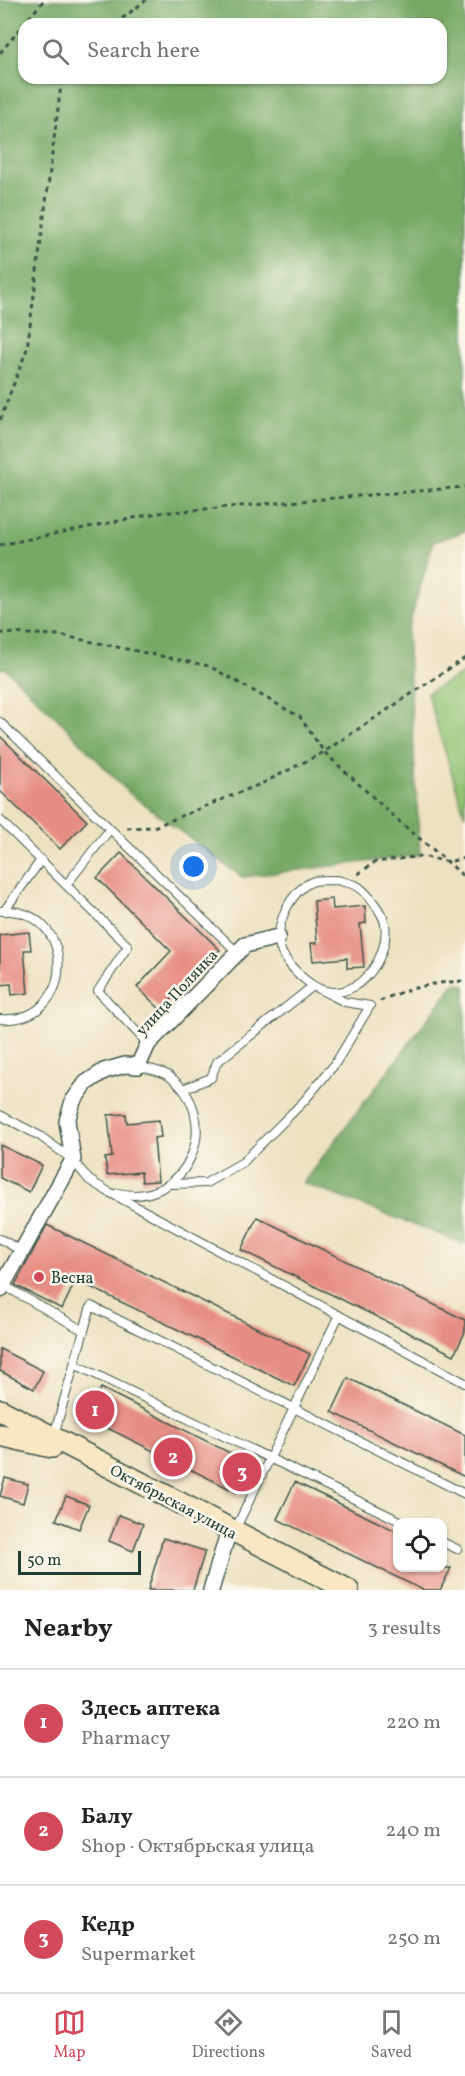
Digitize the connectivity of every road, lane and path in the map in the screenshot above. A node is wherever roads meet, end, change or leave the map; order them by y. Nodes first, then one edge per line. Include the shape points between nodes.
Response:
1 (44, 0) edge
2 (146, 0) edge
3 (29, 18) edge
4 (123, 18) edge
5 (18, 31) edge
6 (0, 53) edge
7 (61, 84) edge
8 (0, 420) edge
9 (465, 487) edge
10 (0, 545) edge
11 (0, 633) edge
12 (465, 658) edge
13 (0, 722) edge
14 (324, 752) junction
15 (0, 820) edge
16 (110, 829) junction
17 (465, 858) edge
18 (41, 860) junction
19 (448, 862) junction
20 (465, 878) edge
21 (347, 883) junction
22 (66, 885) junction
23 (2, 911) edge
24 (278, 937) junction
25 (238, 953) junction
26 (465, 981) edge
27 (314, 986) junction
28 (370, 1006) junction
29 (0, 1019) edge
30 (148, 1044) junction
31 (138, 1066) junction
32 (183, 1089) junction
33 (0, 1115) edge
34 (73, 1160) junction
35 (169, 1184) junction
36 (107, 1191) junction
37 (0, 1239) edge
38 (22, 1251) junction
39 (1, 1287) edge
40 (339, 1315) junction
41 (84, 1330) junction
42 (74, 1364) junction
43 (465, 1383) edge
44 (294, 1408) junction
45 (0, 1410) edge
46 (0, 1435) edge
47 (53, 1438) junction
48 (85, 1454) junction
49 (269, 1458) junction
50 (465, 1494) edge
51 (394, 1518) edge
52 (231, 1531) junction
53 (447, 1544) edge
54 (457, 1549) dead end
55 (211, 1590) edge
56 (348, 1590) edge

1 - 3 path
2 - 4 path
5 - 6 path
7 - 8 path via 27,348
9 - 10 path via 158,513
11 - 14 path via 59,635 209,666 300,717
12 - 14 path
13 - 16 lane
14 - 16 path via 263,783 154,827
14 - 19 path
15 - 18 lane
16 - 22 lane
16 - 25 lane
17 - 19 path
18 - 22 lane
18 - 23 lane
19 - 20 path
19 - 21 path via 422,856 375,862
21 - 24 lane via 313,882 294,895
21 - 27 lane via 357,886 374,902 385,923 379,960 358,984 339,992
22 - 30 lane via 128,946 98,991
23 - 29 lane via 29,916 44,926 54,941 59,976 41,1006 27,1016
24 - 25 street, улица Полянка via 245,945
24 - 27 lane via 282,955
25 - 30 street, улица Полянка
26 - 28 path via 402,991
27 - 28 lane via 345,1002
27 - 32 lane via 217,1062 211,1078
28 - 35 lane via 335,1064 243,1162 206,1184
30 - 31 street, улица Полянка
31 - 32 lane via 167,1075
31 - 34 street via 104,1071 86,1083 73,1101 67,1121
32 - 35 lane via 194,1108 198,1129 194,1150 184,1169
33 - 34 lane via 40,1136
34 - 36 lane via 89,1180
34 - 38 street
35 - 36 lane via 150,1193 129,1196
36 - 40 lane
37 - 38 lane
38 - 39 street
39 - 41 lane
40 - 43 lane
40 - 44 lane
41 - 42 lane
41 - 44 lane via 91,1306
42 - 47 lane
42 - 49 lane
44 - 49 lane
44 - 50 lane
45 - 47 street, Октябрьская улица
46 - 48 street
47 - 48 street, Октябрьская улица
48 - 52 street, Октябрьская улица
49 - 51 lane
49 - 52 lane
52 - 55 street
52 - 56 street, Октябрьская улица
53 - 54 lane

